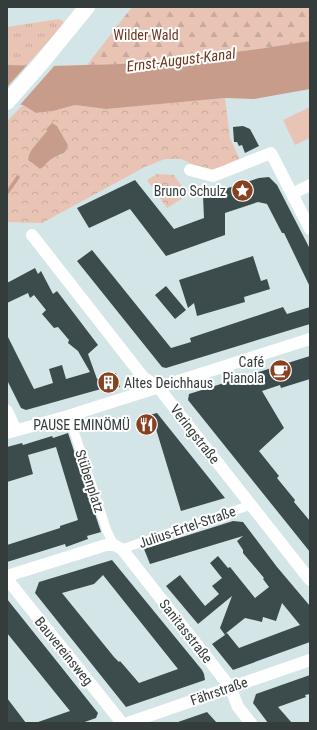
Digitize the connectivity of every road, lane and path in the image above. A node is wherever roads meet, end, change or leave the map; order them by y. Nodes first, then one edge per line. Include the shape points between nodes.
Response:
1 (86, 7) edge
2 (7, 102) edge
3 (190, 170) dead end
4 (310, 185) edge
5 (292, 194) junction
6 (310, 229) edge
7 (32, 235) dead end
8 (310, 339) edge
9 (158, 387) junction
10 (7, 411) edge
11 (68, 416) junction
12 (12, 432) edge
13 (250, 504) junction
14 (118, 547) junction
15 (7, 576) edge
16 (7, 579) edge
17 (310, 580) edge
18 (310, 660) edge
19 (230, 687) junction
20 (122, 723) edge
21 (128, 723) edge
22 (251, 723) edge

1 - 2 main road
3 - 5 street via 213,176 271,153
4 - 5 street
5 - 6 street
7 - 9 street, Veringstraße via 143,377
8 - 9 street
9 - 11 street
9 - 13 street, Veringstraße
10 - 12 street
11 - 12 street
11 - 14 street, Stübenplatz via 106,531
13 - 14 street, Julius-Ertel-Straße
13 - 17 street, Veringstraße
14 - 15 street, Julius-Ertel-Straße via 106,545
14 - 19 street, Sanitasstraße
16 - 20 street, Bauvereinsweg
18 - 19 street, Fährstraße
19 - 21 street, Fährstraße
19 - 22 street, Sanitasstraße via 238,707

